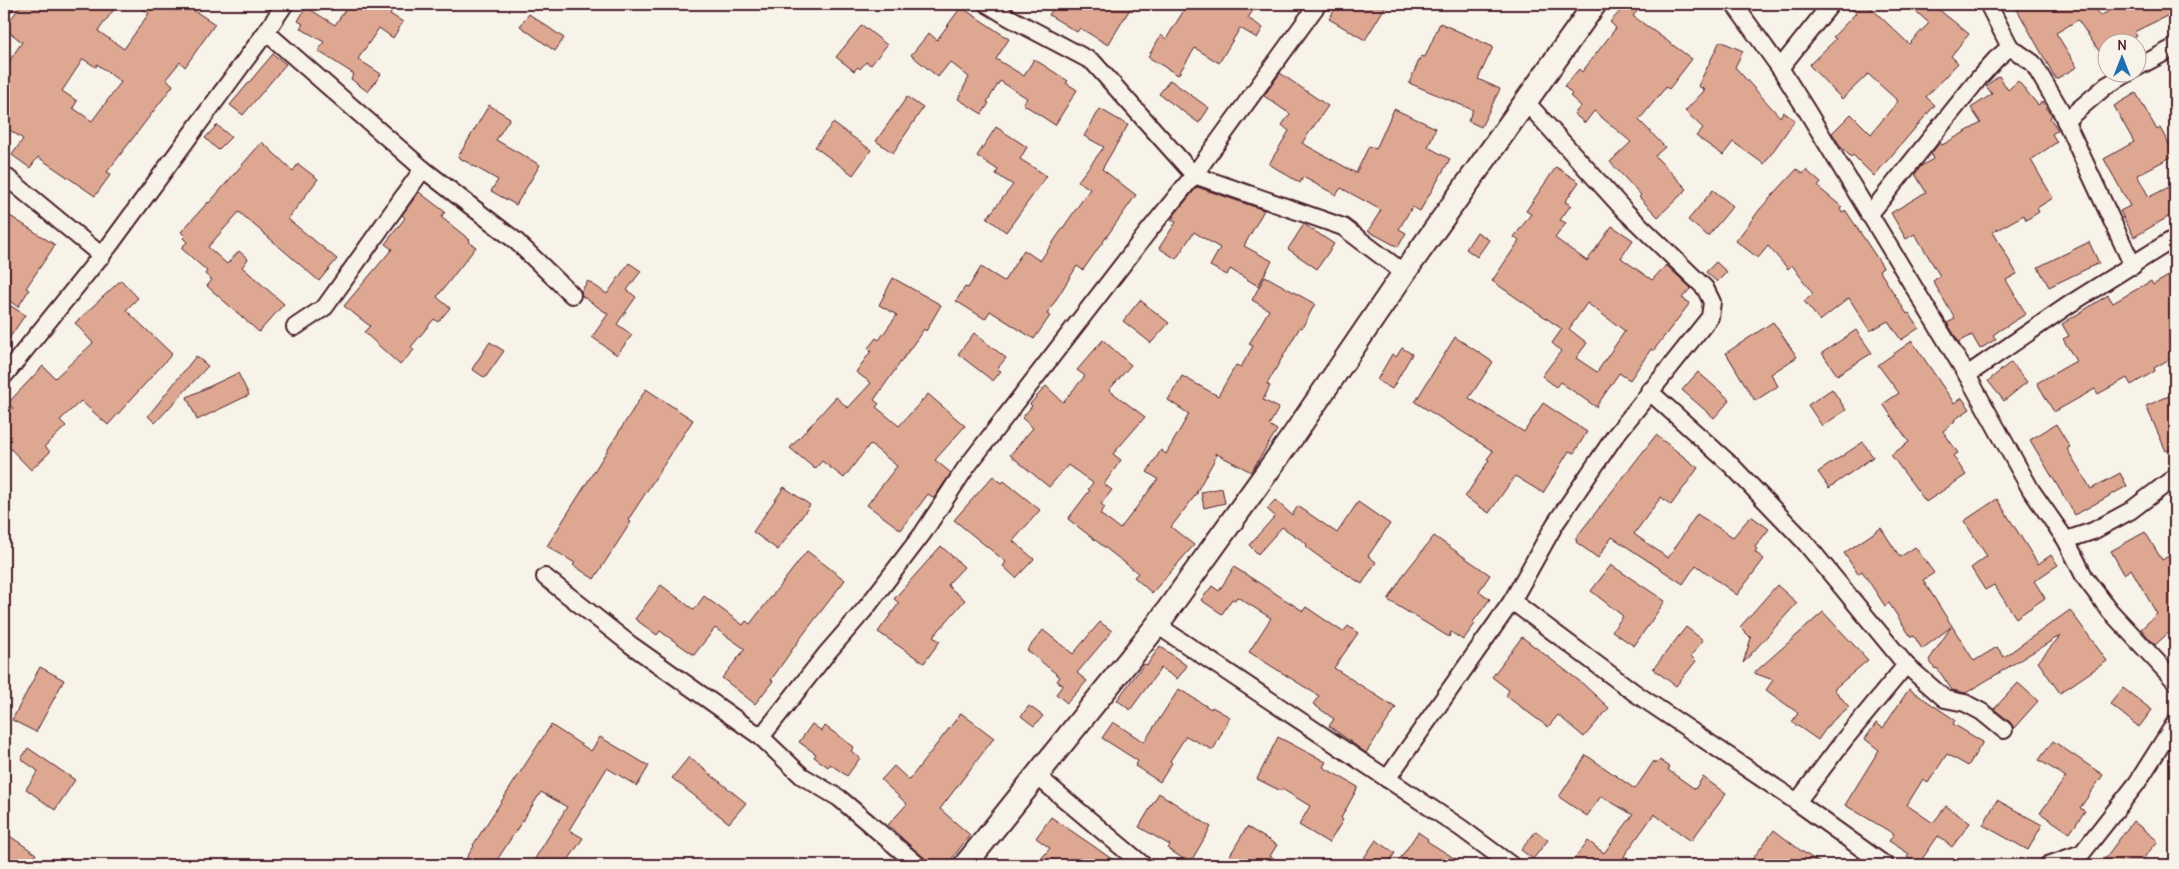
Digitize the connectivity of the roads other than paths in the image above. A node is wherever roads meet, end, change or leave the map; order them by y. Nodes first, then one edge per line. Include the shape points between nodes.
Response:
1 (285, 4) edge
2 (987, 4) edge
3 (1317, 4) edge
4 (1595, 4) edge
5 (1734, 4) edge
6 (1830, 4) edge
7 (1988, 4) edge
8 (266, 32) junction
9 (2175, 46) edge
10 (2010, 47) junction
11 (2146, 62) edge
12 (1780, 68) junction
13 (2113, 82) edge
14 (1526, 102) junction
15 (2065, 121) junction
16 (423, 170) junction
17 (4, 175) edge
18 (1194, 175) junction
19 (1869, 215) junction
20 (2175, 238) edge
21 (102, 256) junction
22 (2133, 266) junction
23 (1404, 274) junction
24 (572, 295) dead end
25 (295, 327) dead end
26 (1966, 375) junction
27 (4, 376) edge
28 (1650, 391) junction
29 (2175, 477) edge
30 (2066, 540) junction
31 (545, 577) dead end
32 (1512, 602) junction
33 (1157, 625) junction
34 (1906, 665) junction
35 (2175, 682) edge
36 (2175, 723) edge
37 (2004, 730) dead end
38 (761, 737) junction
39 (1038, 776) junction
40 (1387, 779) junction
41 (1797, 802) junction
42 (918, 865) edge
43 (965, 865) edge
44 (1143, 865) edge
45 (1511, 865) edge
46 (1886, 865) edge
47 (2048, 865) edge

1 - 8 street
2 - 18 street via 1093,62
3 - 18 street
4 - 14 street
5 - 12 street
6 - 12 street
7 - 10 street
8 - 16 street
8 - 21 street
9 - 11 street
10 - 15 street via 2033,63
10 - 19 street via 1979,78
12 - 19 street
13 - 15 street
14 - 23 street
14 - 28 street via 1625,211 1705,288 1712,302 1710,317
15 - 22 street
16 - 24 street via 516,242
16 - 25 street via 325,307
17 - 21 street
18 - 23 street via 1343,227
18 - 38 street via 965,469 923,533 866,608
19 - 26 street
20 - 22 street
21 - 27 street
22 - 26 street via 2070,304
23 - 33 street
26 - 30 street via 2031,490
28 - 32 street via 1555,524
28 - 34 street via 1731,465 1803,540
29 - 30 street via 2130,511 2093,531
30 - 35 street via 2085,578 2110,611
31 - 38 street via 631,645
32 - 40 street
32 - 41 street via 1635,692
33 - 39 street
33 - 40 street
34 - 37 street via 1945,699 1965,703
34 - 41 street
36 - 47 street via 2137,783 2082,853
38 - 42 street via 802,776 839,798
39 - 43 street
39 - 44 street
40 - 45 street
41 - 46 street

